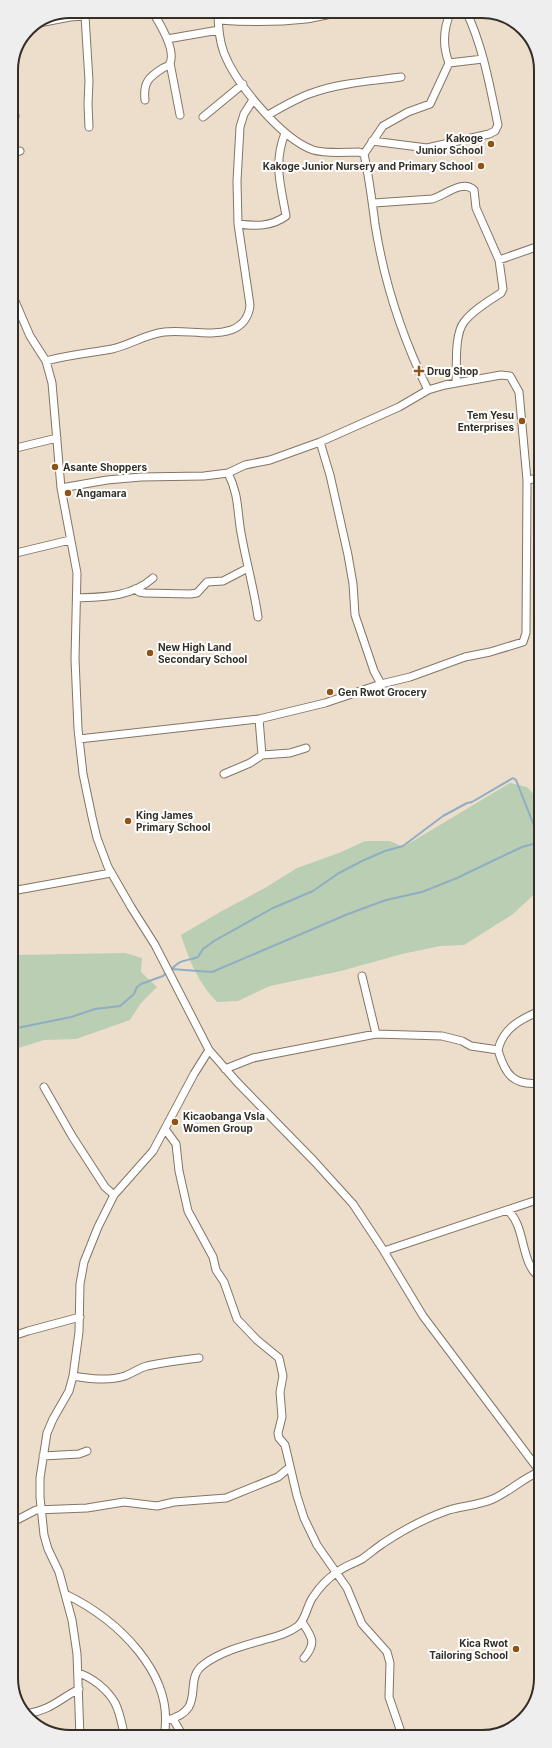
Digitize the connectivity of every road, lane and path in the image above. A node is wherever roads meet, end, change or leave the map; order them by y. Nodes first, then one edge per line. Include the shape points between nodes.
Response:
1 (86, 18) edge
2 (156, 18) edge
3 (309, 18) edge
4 (448, 18) edge
5 (470, 18) edge
6 (218, 20) joint
7 (219, 30) junction
8 (167, 39) junction
9 (483, 59) junction
10 (170, 63) junction
11 (449, 63) junction
12 (401, 77) dead end
13 (243, 84) junction
14 (145, 100) dead end
15 (253, 100) junction
16 (180, 115) dead end
17 (268, 115) junction
18 (203, 117) dead end
19 (89, 127) dead end
20 (285, 133) junction
21 (372, 141) junction
22 (364, 154) junction
23 (374, 203) junction
24 (238, 224) junction
25 (534, 248) edge
26 (499, 260) junction
27 (18, 308) edge
28 (46, 361) junction
29 (456, 383) junction
30 (428, 390) junction
31 (57, 438) junction
32 (320, 442) junction
33 (18, 448) edge
34 (228, 474) junction
35 (534, 479) edge
36 (527, 480) junction
37 (61, 488) junction
38 (70, 540) junction
39 (18, 553) edge
40 (248, 568) junction
41 (154, 578) dead end
42 (135, 589) junction
43 (77, 598) junction
44 (258, 617) dead end
45 (381, 684) junction
46 (259, 719) junction
47 (79, 739) junction
48 (306, 748) dead end
49 (262, 755) junction
50 (224, 774) dead end
51 (111, 873) junction
52 (18, 890) edge
53 (362, 976) dead end
54 (534, 1014) edge
55 (376, 1034) junction
56 (209, 1050) junction
57 (498, 1050) junction
58 (226, 1069) junction
59 (534, 1083) edge
60 (44, 1087) dead end
61 (165, 1129) junction
62 (114, 1195) junction
63 (534, 1202) edge
64 (508, 1211) junction
65 (384, 1251) junction
66 (534, 1271) edge
67 (80, 1317) junction
68 (18, 1334) edge
69 (199, 1358) dead end
70 (73, 1376) junction
71 (88, 1451) dead end
72 (43, 1456) junction
73 (534, 1465) edge
74 (290, 1467) junction
75 (534, 1476) edge
76 (42, 1510) junction
77 (18, 1519) edge
78 (336, 1573) junction
79 (65, 1594) junction
80 (302, 1622) junction
81 (304, 1658) dead end
82 (78, 1673) junction
83 (79, 1689) junction
84 (32, 1713) edge
85 (170, 1720) junction
86 (80, 1730) edge
87 (123, 1730) edge
88 (166, 1730) edge
89 (178, 1730) edge
90 (400, 1730) edge

1 - 19 street
2 - 8 street
3 - 6 street via 284,21
4 - 11 street via 443,38
5 - 9 street
6 - 7 street
7 - 8 street
7 - 13 street via 225,56
8 - 10 street
9 - 11 street
9 - 21 street via 498,125 495,131 427,148
10 - 14 street via 145,84
10 - 16 street
11 - 21 street via 430,104 382,126
12 - 17 street via 313,92
13 - 15 street
13 - 18 street
15 - 17 street
15 - 24 street via 244,114 240,127
17 - 20 street
20 - 22 street via 315,150
20 - 24 street via 281,144 278,173 286,216 259,226
21 - 22 street
22 - 23 street
23 - 26 street via 432,199 454,188 471,187 474,190 476,208
23 - 30 street via 375,223 396,314
24 - 28 street via 250,305 241,324 231,330 220,332 163,332 112,349
25 - 26 street
26 - 29 street via 503,283 501,293 471,315 461,327 458,338
27 - 28 street via 30,336
28 - 31 street via 52,382
29 - 30 street
29 - 36 street via 501,375 510,376 513,380 519,392
30 - 32 street via 399,407
31 - 33 street
31 - 37 street
32 - 34 street via 270,460 245,465
32 - 45 street via 348,555 355,615
34 - 37 street via 121,479
34 - 40 street via 235,488
35 - 36 street
36 - 45 street via 526,633 523,642 465,657 410,677
37 - 38 street
38 - 39 street
38 - 43 street via 77,573
40 - 42 street via 223,581 207,582 197,593 145,593
40 - 44 street
41 - 42 street via 148,584
42 - 43 street via 126,594
43 - 47 street via 76,702
45 - 46 street via 325,703
46 - 47 street
46 - 49 street
47 - 51 street via 83,774 97,838
48 - 49 street via 290,753
49 - 50 street
51 - 52 street
51 - 56 street via 155,945
53 - 55 street
54 - 57 street via 510,1027
55 - 57 street via 442,1036 471,1046
55 - 58 street via 253,1058
56 - 58 street
56 - 61 street
57 - 59 street via 511,1077 518,1082
58 - 65 street via 353,1204
60 - 62 street via 105,1187
61 - 62 street via 153,1151
61 - 74 street via 176,1144 188,1212 213,1257 237,1319 257,1340 280,1358 283,1366 280,1392 282,1417 278,1433 285,1446
62 - 67 street via 84,1262 80,1284
63 - 64 street
64 - 65 street
64 - 66 street via 515,1220
65 - 73 street via 423,1316
67 - 68 street
67 - 70 street
69 - 70 street via 146,1366 116,1378
70 - 72 street via 69,1391 47,1433
71 - 72 street
72 - 76 street via 40,1478
74 - 76 street via 278,1477 226,1498 174,1502 157,1506 124,1502 87,1508
74 - 78 street via 304,1518 317,1545
75 - 78 street via 492,1499 420,1521
76 - 77 street via 36,1510
76 - 79 street via 48,1549 59,1572
78 - 80 street via 313,1597
78 - 90 street via 352,1599 362,1624 387,1652 390,1663 389,1697
79 - 82 street via 76,1642
79 - 85 street via 100,1614 138,1652 156,1676
80 - 81 street via 310,1635 312,1645
80 - 85 street via 292,1630 227,1652 203,1665 196,1673 189,1707 182,1715
82 - 83 street
82 - 87 street via 91,1678 116,1704
83 - 84 street via 57,1704
83 - 86 street
85 - 88 street
85 - 89 street

